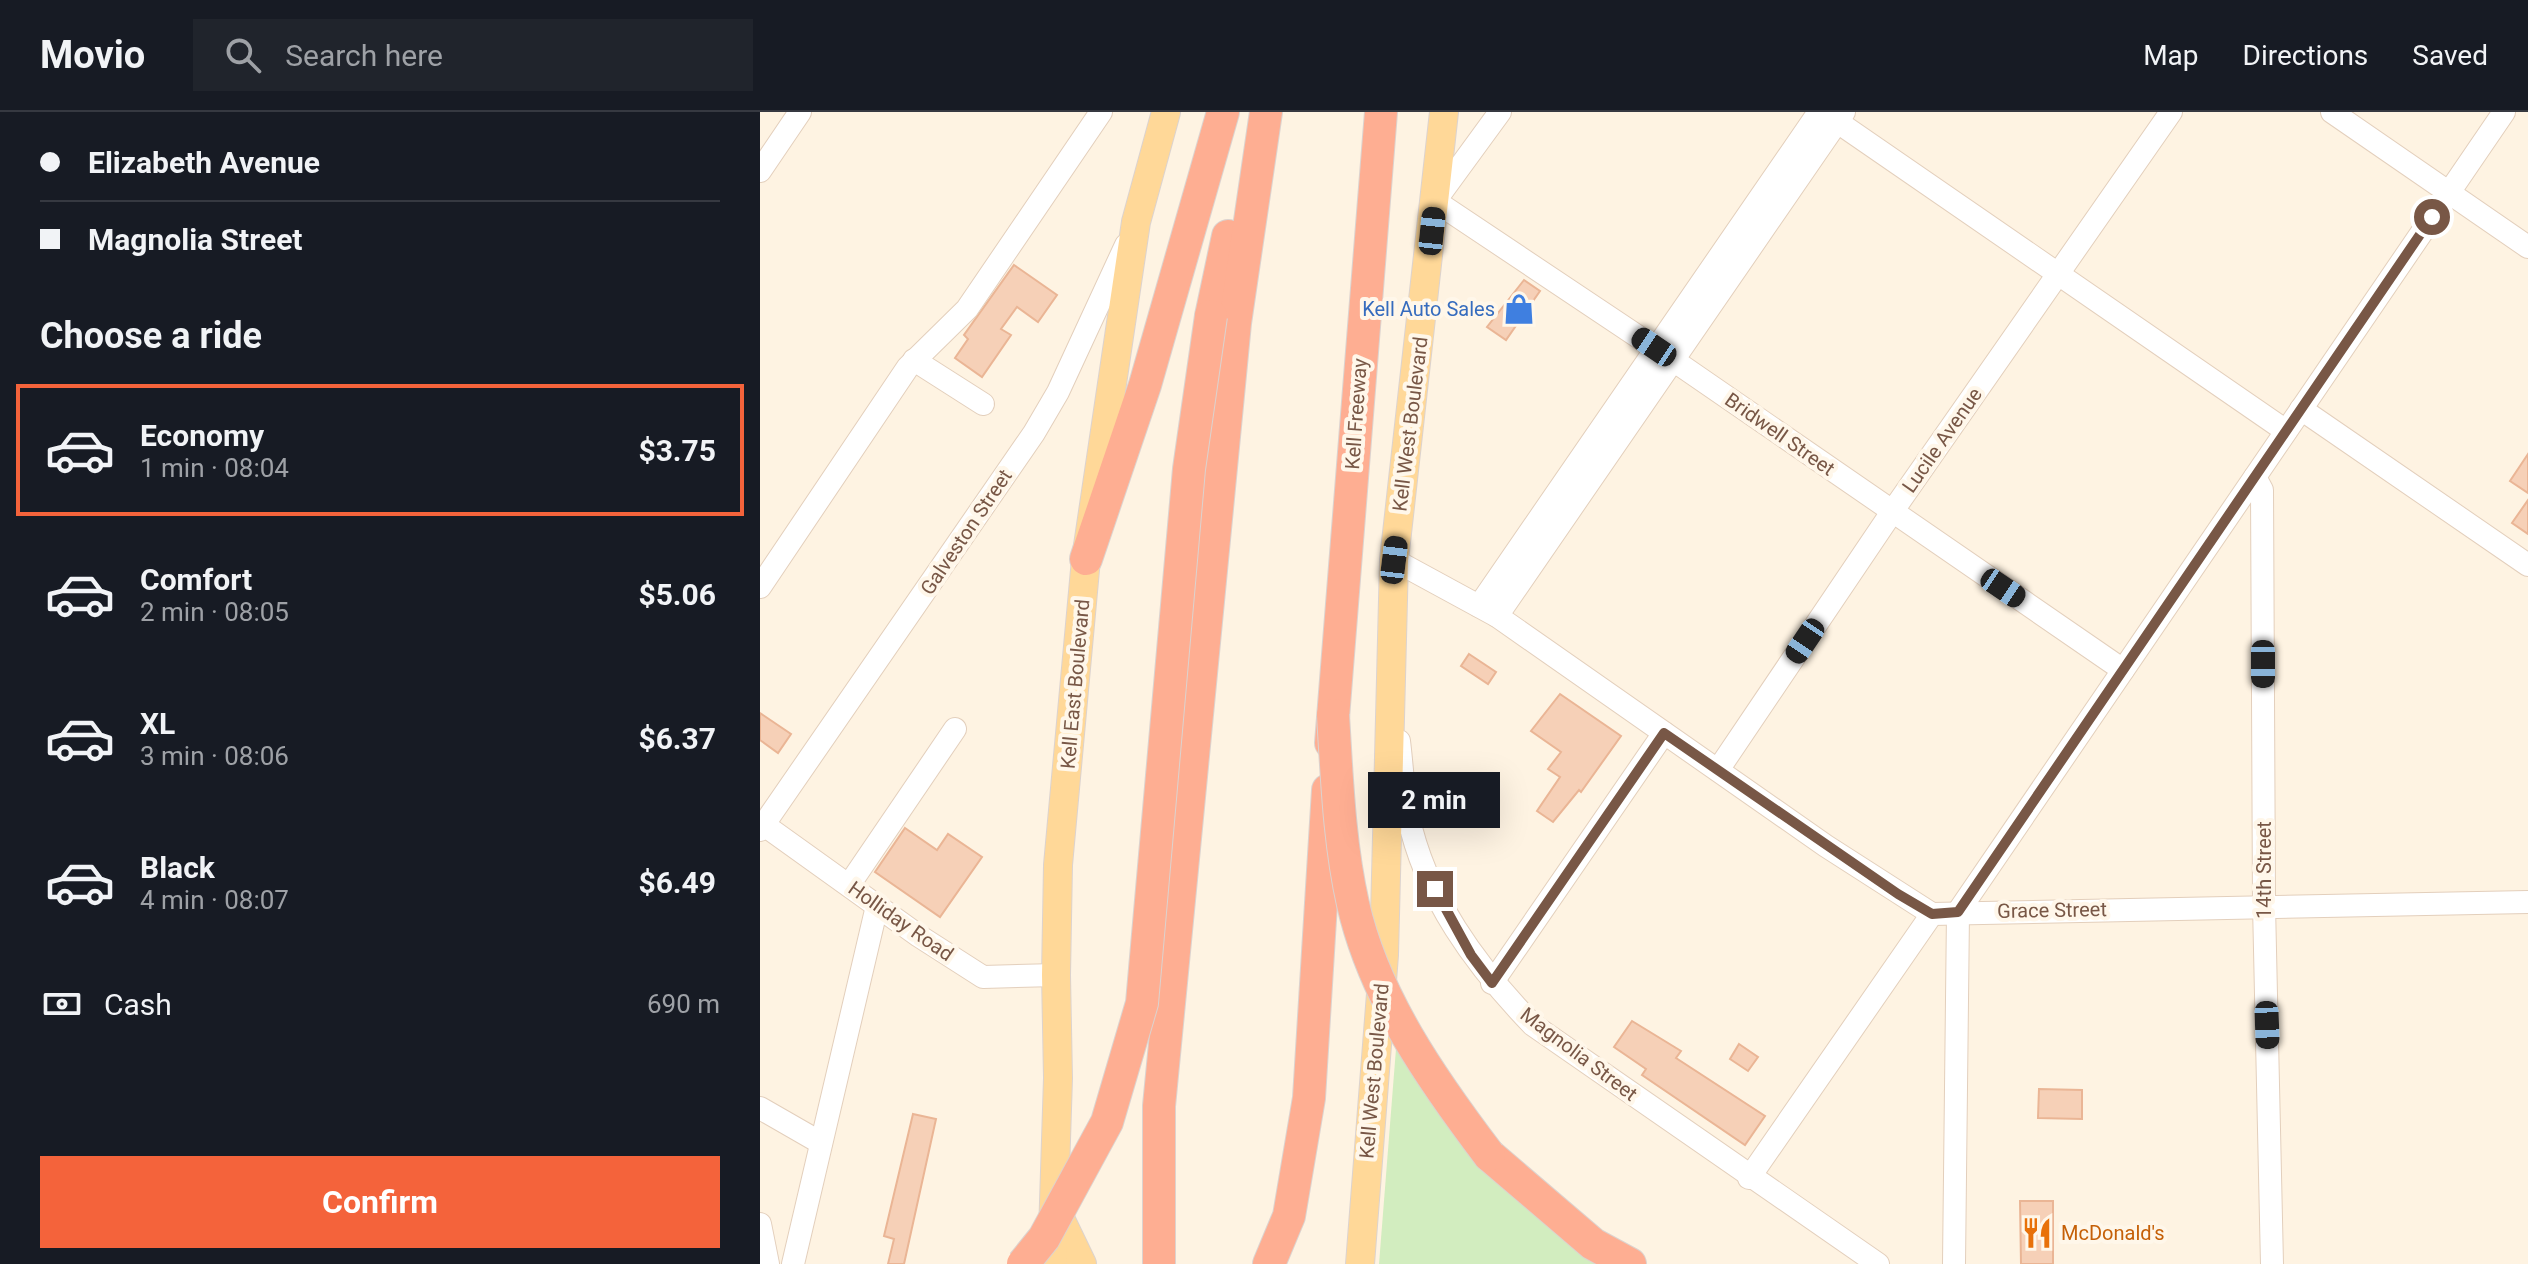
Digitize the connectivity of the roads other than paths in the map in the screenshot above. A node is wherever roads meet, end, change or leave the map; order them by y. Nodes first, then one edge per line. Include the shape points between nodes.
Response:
1 (800, 112) edge
2 (1101, 112) edge
3 (1166, 112) edge
4 (1223, 112) edge
5 (1257, 112) edge
6 (1266, 112) edge
7 (1381, 112) edge
8 (1444, 112) edge
9 (1500, 112) edge
10 (2171, 112) edge
11 (2332, 112) edge
12 (2504, 112) edge
13 (1831, 114) edge
14 (760, 171) edge
15 (2449, 193) junction
16 (1435, 201) junction
17 (1136, 222) junction
18 (2528, 247) edge
19 (2059, 273) junction
20 (1223, 320) junction
21 (1664, 354) junction
22 (914, 360) junction
23 (983, 404) dead end
24 (2301, 409) junction
25 (2286, 431) junction
26 (2255, 477) junction
27 (1892, 512) junction
28 (1086, 559) junction
29 (1394, 560) junction
30 (2528, 565) edge
31 (760, 587) edge
32 (1488, 611) junction
33 (2123, 670) junction
34 (1333, 715) junction
35 (955, 729) dead end
36 (1664, 733) junction
37 (1718, 770) junction
38 (761, 829) edge
39 (849, 885) junction
40 (2528, 902) edge
41 (2264, 905) junction
42 (877, 906) junction
43 (1958, 912) junction
44 (1932, 914) junction
45 (1056, 975) junction
46 (1492, 983) junction
47 (760, 1108) edge
48 (821, 1143) junction
49 (1749, 1178) junction
50 (1054, 1205) junction
51 (1363, 1211) junction
52 (760, 1224) edge
53 (1044, 1262) edge
54 (768, 1264) edge
55 (793, 1264) edge
56 (1082, 1264) edge
57 (1159, 1264) edge
58 (1269, 1264) edge
59 (1346, 1264) edge
60 (1360, 1264) edge
61 (1630, 1264) edge
62 (1878, 1264) edge
63 (1954, 1264) edge
64 (2272, 1264) edge

1 - 14 street
2 - 22 street via 967,309
3 - 17 main road, Kell East Boulevard
4 - 28 highway via 1145,385
5 - 20 highway
6 - 20 highway
7 - 34 highway, Kell Freeway
8 - 16 main road, Kell West Boulevard
9 - 16 street
10 - 19 street, Lucile Avenue
11 - 15 street
12 - 15 street
13 - 19 street
13 - 21 street
15 - 18 street
15 - 24 street
16 - 21 street, Bridwell Street
16 - 29 main road, Kell West Boulevard
17 - 28 main road, Kell East Boulevard
17 - 38 street, Galveston Street via 1084,339 1034,433
19 - 25 street
19 - 27 street, Lucile Avenue
20 - 53 highway, bridge via 1189,469 1142,1003 1107,1122 1044,1238
20 - 57 highway via 1159,1106
21 - 27 street, Bridwell Street
21 - 32 street
22 - 23 street
22 - 31 street
24 - 25 street
24 - 30 street
25 - 26 street
26 - 33 street
26 - 41 street, 14th Street via 2262,490
27 - 33 street, Bridwell Street
27 - 37 street, Lucile Avenue
28 - 45 main road, Kell East Boulevard via 1058,865
29 - 32 street
29 - 46 street, Magnolia Street via 1399,739 1407,814 1423,866
29 - 51 main road, Kell West Boulevard via 1384,955
32 - 36 street
33 - 43 street
34 - 58 highway, bridge via 1309,1098 1289,1216
34 - 61 highway, bridge via 1338,804 1358,918 1380,981 1411,1044 1489,1155 1593,1244
35 - 39 street
36 - 37 street
36 - 46 street
37 - 44 street
38 - 39 street, Holliday Road
39 - 42 street, Holliday Road
40 - 41 street, Grace Street
41 - 43 street, Grace Street
41 - 64 street, 14th Street
42 - 45 street, Holliday Road via 983,977
42 - 48 street
43 - 44 street, Grace Street
43 - 63 street
44 - 49 street
45 - 50 main road, Kell East Boulevard
46 - 49 street, Magnolia Street via 1533,1025
47 - 48 street
48 - 55 street
49 - 62 street, Magnolia Street
50 - 53 main road, Kell East Boulevard
50 - 56 main road
51 - 59 main road
51 - 60 main road, Kell West Boulevard
52 - 54 street

